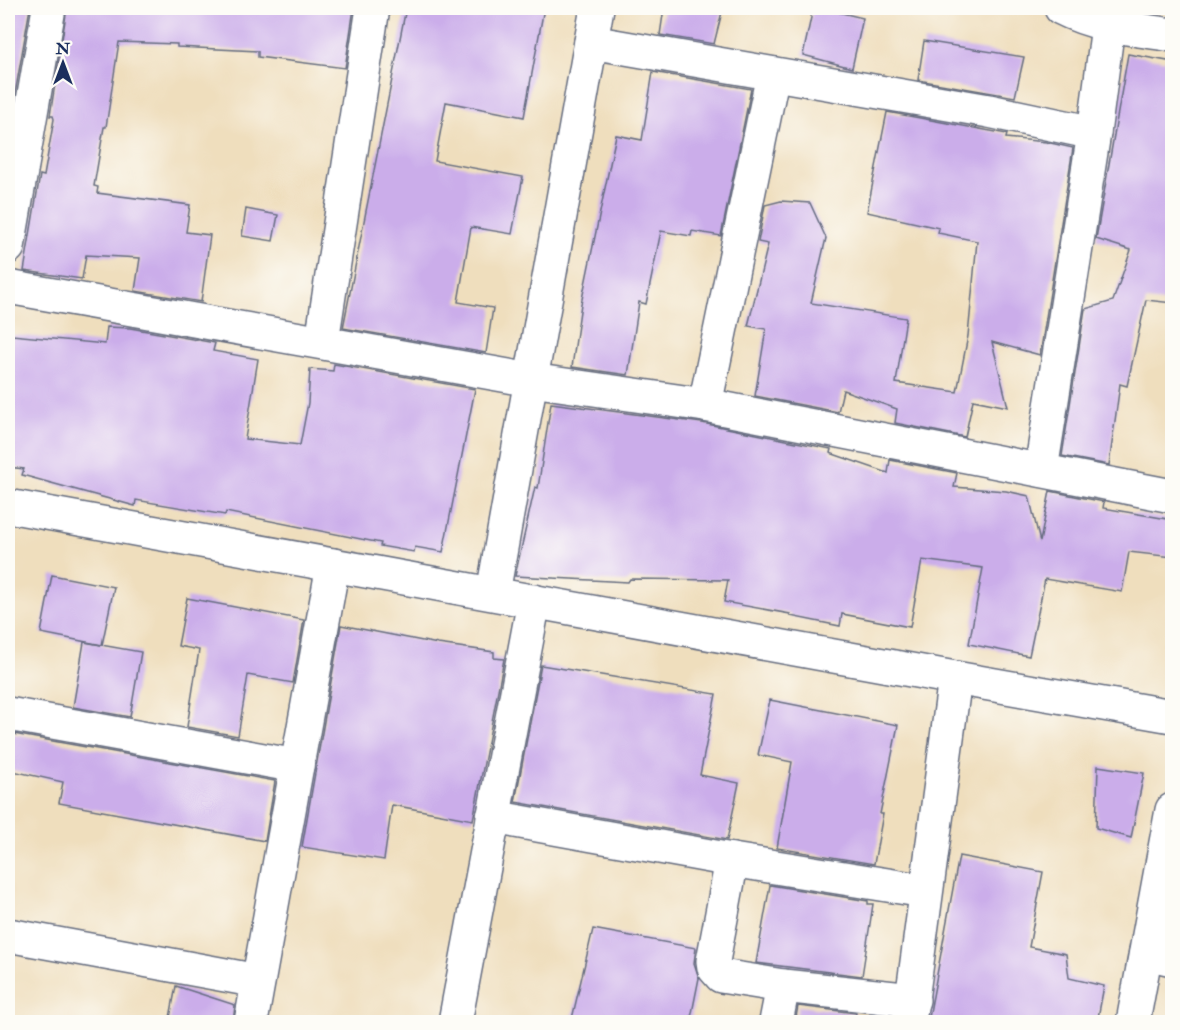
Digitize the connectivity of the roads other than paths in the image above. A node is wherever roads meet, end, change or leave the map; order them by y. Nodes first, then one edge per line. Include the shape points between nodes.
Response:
1 (49, 8) edge
2 (373, 8) edge
3 (597, 8) edge
4 (1061, 8) edge
5 (1108, 26) junction
6 (1173, 35) edge
7 (591, 42) junction
8 (773, 74) junction
9 (1094, 133) junction
10 (8, 247) edge
11 (8, 287) edge
12 (322, 341) junction
13 (531, 380) junction
14 (705, 405) junction
15 (1041, 470) junction
16 (1173, 496) edge
17 (8, 506) edge
18 (333, 565) junction
19 (493, 593) junction
20 (534, 601) junction
21 (955, 678) junction
22 (8, 714) edge
23 (1173, 716) edge
24 (297, 766) junction
25 (1173, 810) edge
26 (493, 817) junction
27 (732, 860) junction
28 (925, 891) junction
29 (8, 935) edge
30 (1159, 956) edge
31 (258, 981) junction
32 (783, 986) junction
33 (911, 1011) edge
34 (251, 1023) edge
35 (455, 1023) edge
36 (776, 1023) edge
37 (1133, 1023) edge

1 - 10 street
2 - 12 street
3 - 7 street
4 - 5 street
5 - 6 street
5 - 9 street
7 - 8 street
7 - 13 street
8 - 9 street
8 - 14 street
9 - 15 street
11 - 12 street
12 - 13 street
13 - 14 street
13 - 19 street
14 - 15 street
15 - 16 street
17 - 18 street
18 - 19 street
18 - 24 street
19 - 20 street
20 - 21 street
20 - 26 street
21 - 23 street
21 - 28 street
22 - 24 street
24 - 31 street
25 - 30 street
26 - 27 street
26 - 35 street
27 - 28 street
27 - 32 street via 714,968 721,976
28 - 33 street
29 - 31 street
30 - 37 street
31 - 34 street
32 - 33 street
32 - 36 street

